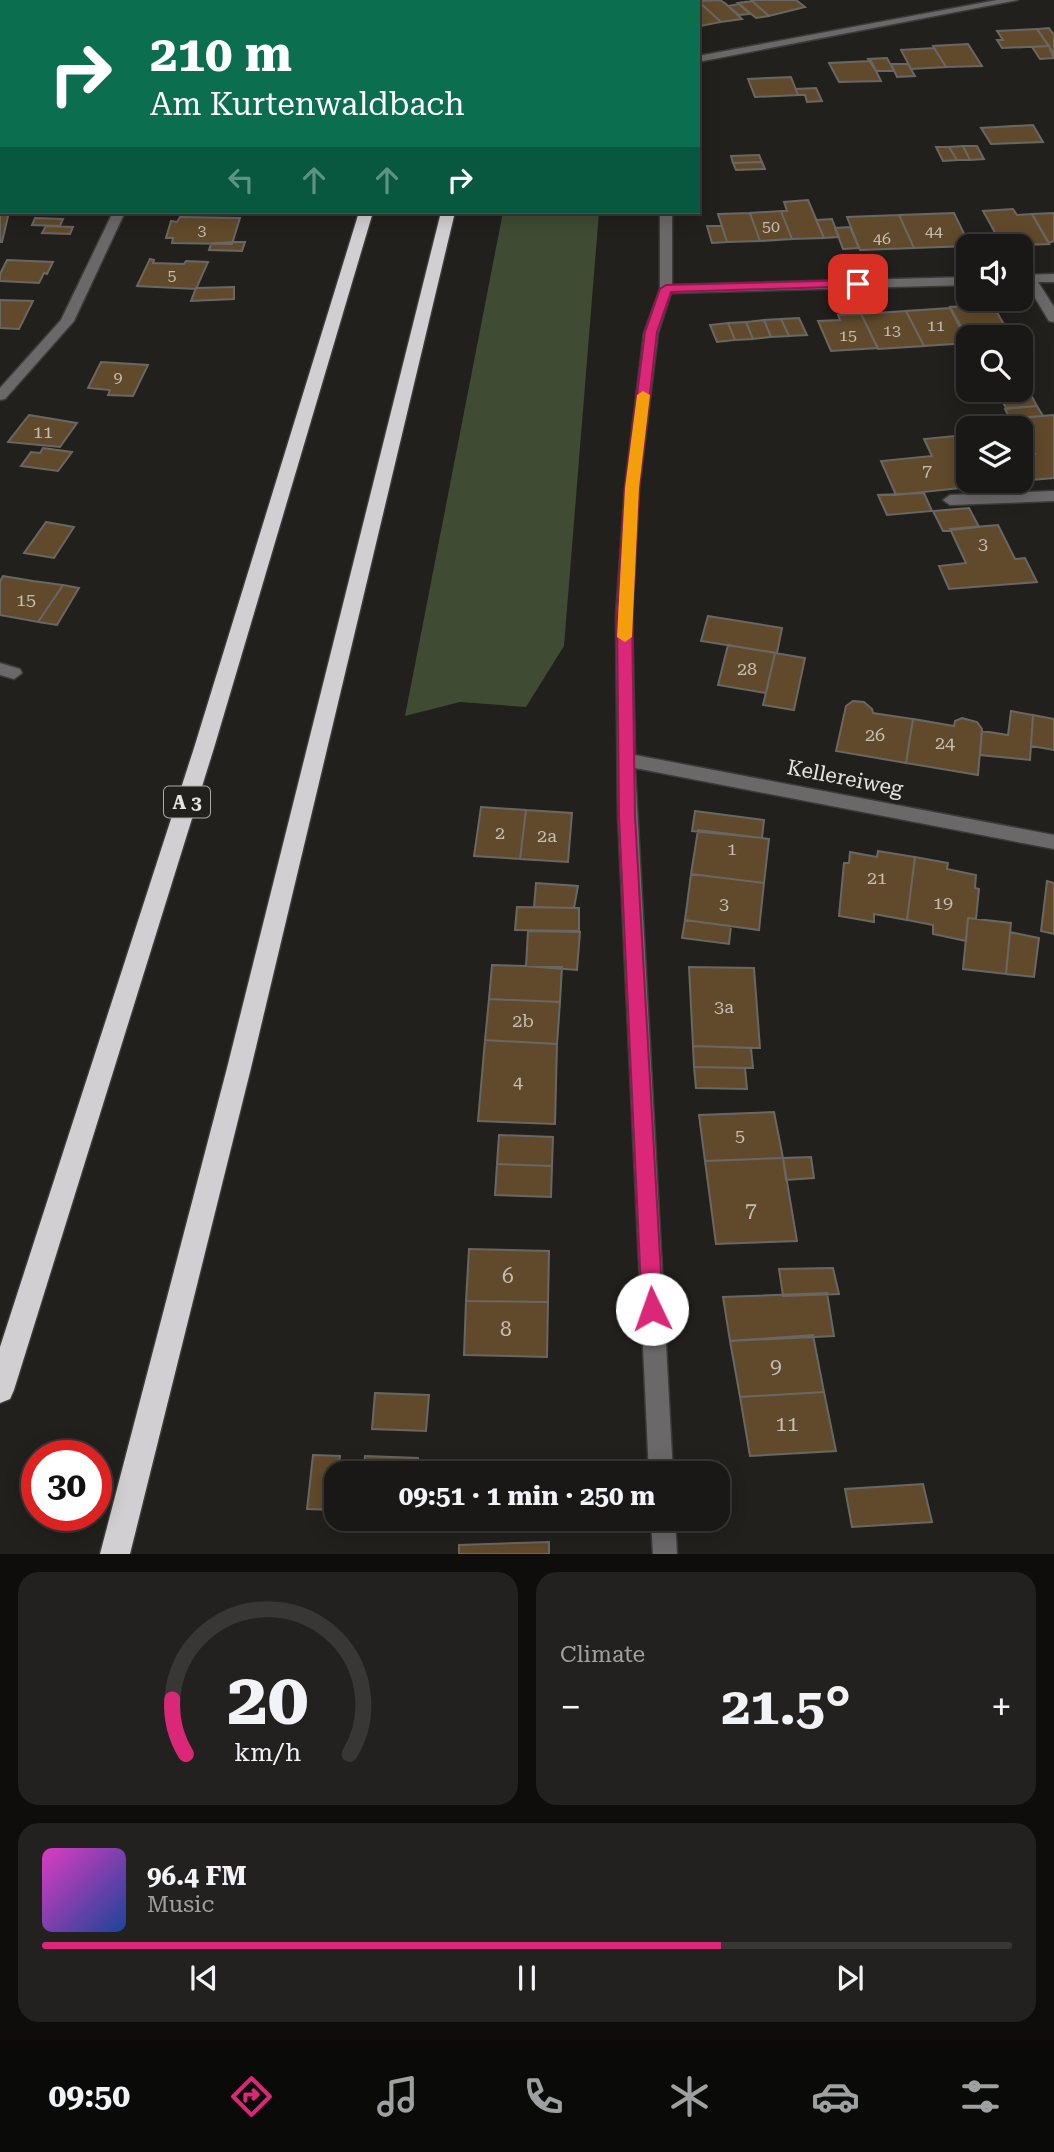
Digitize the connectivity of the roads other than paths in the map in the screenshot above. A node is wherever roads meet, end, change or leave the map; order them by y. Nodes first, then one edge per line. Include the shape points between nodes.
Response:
1 (1013, 0) edge
2 (700, 59) edge
3 (118, 214) edge
4 (365, 214) edge
5 (448, 214) edge
6 (666, 214) edge
7 (1054, 278) edge
8 (1033, 279) edge
9 (956, 281) edge
10 (666, 289) junction
11 (1033, 290) edge
12 (1054, 318) edge
13 (0, 396) edge
14 (1054, 496) edge
15 (950, 500) dead end
16 (627, 760) junction
17 (1054, 842) edge
18 (0, 1390) edge
19 (660, 1461) edge
20 (664, 1531) edge
21 (115, 1553) edge
22 (665, 1553) edge

1 - 2 street
3 - 13 street via 67,321
4 - 18 highway, A 3 via 204,748
5 - 21 highway
6 - 10 street
7 - 8 street
9 - 10 street
10 - 16 street via 651,332 632,488 624,616
11 - 12 street
14 - 15 street
16 - 17 street, Kellereiweg
16 - 19 street
20 - 22 street

